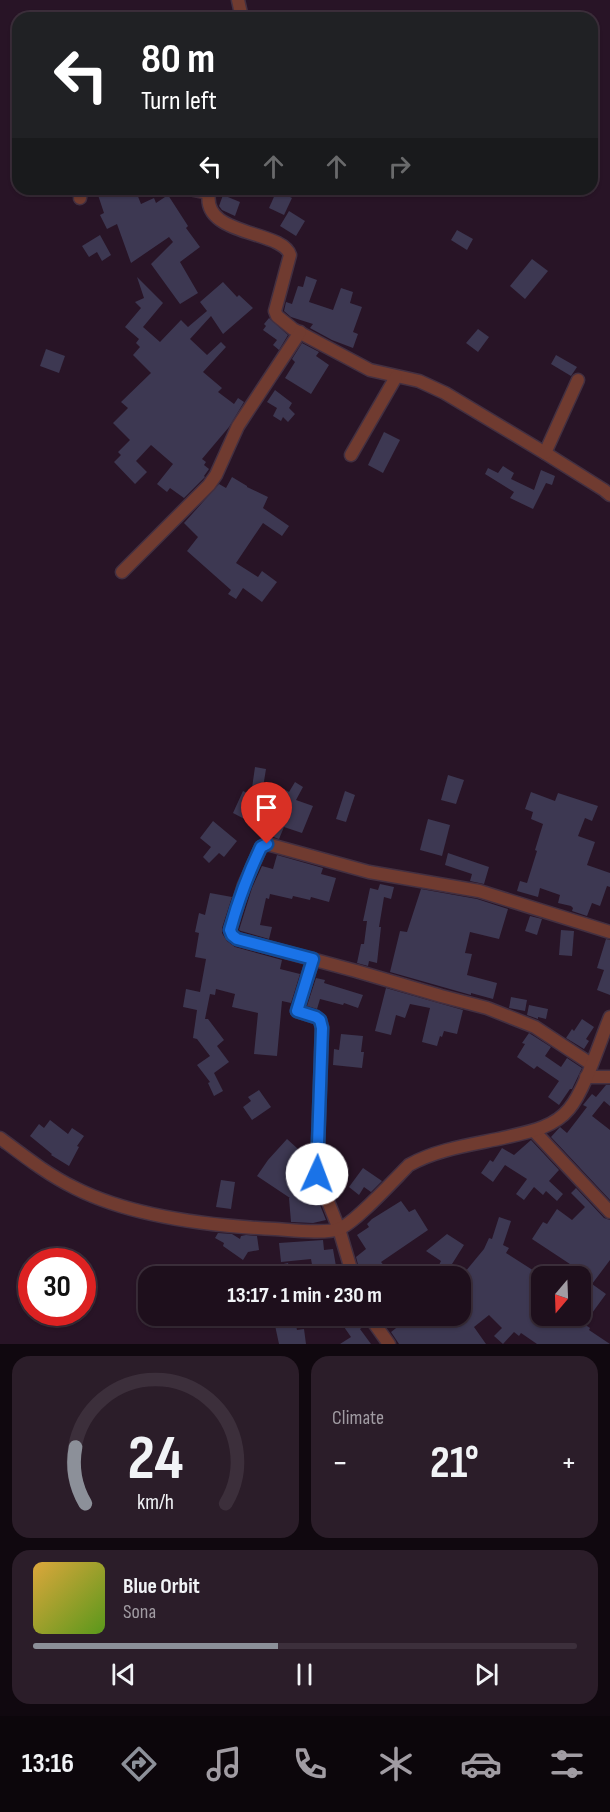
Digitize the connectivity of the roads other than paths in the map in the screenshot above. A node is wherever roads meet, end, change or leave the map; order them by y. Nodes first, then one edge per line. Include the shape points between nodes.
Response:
1 (209, 195) edge
2 (300, 332) junction
3 (396, 377) junction
4 (578, 380) dead end
5 (545, 453) junction
6 (351, 455) dead end
7 (610, 495) edge
8 (122, 572) dead end
9 (610, 932) edge
10 (313, 959) junction
11 (610, 1017) edge
12 (591, 1064) junction
13 (586, 1077) junction
14 (610, 1077) edge
15 (534, 1131) junction
16 (0, 1137) edge
17 (610, 1212) edge
18 (339, 1229) junction
19 (350, 1266) edge
20 (376, 1326) edge
21 (389, 1344) edge

1 - 2 street via 208,205 215,216 288,249 290,255 275,311
2 - 3 street via 370,370
2 - 8 street via 238,426 209,485
3 - 5 street via 419,381 445,393
3 - 6 street
4 - 5 street
5 - 7 street
9 - 10 street via 479,891 369,872 263,845 241,895 230,930 232,935
10 - 12 street via 487,1008 535,1027
10 - 18 street via 297,1011 316,1017 322,1028 317,1174
11 - 12 street
12 - 13 street
13 - 14 street
13 - 15 street via 569,1109 559,1119
15 - 17 street
15 - 18 street via 471,1144 409,1165
16 - 18 street via 58,1179 119,1205 205,1223
18 - 19 street
20 - 21 street

